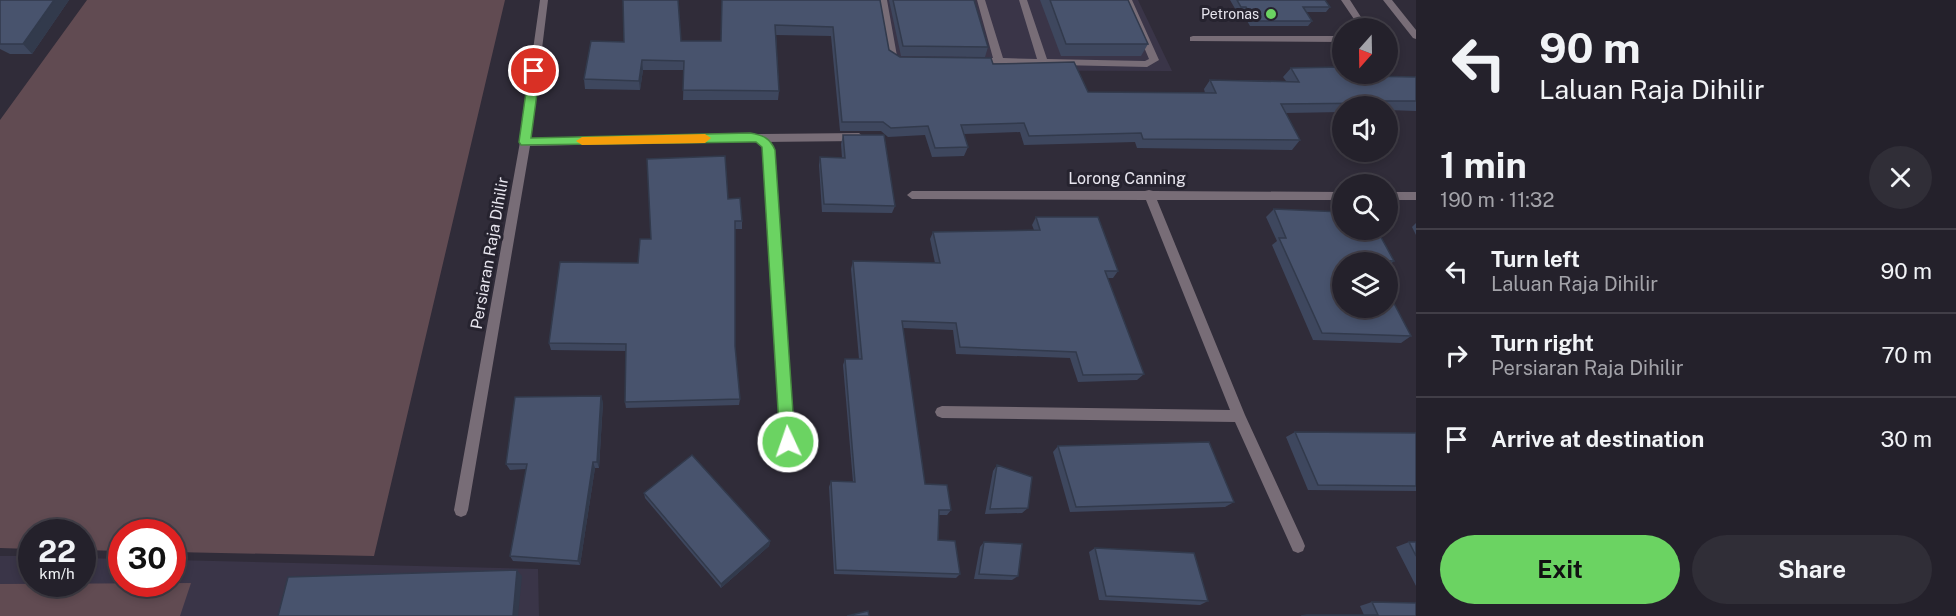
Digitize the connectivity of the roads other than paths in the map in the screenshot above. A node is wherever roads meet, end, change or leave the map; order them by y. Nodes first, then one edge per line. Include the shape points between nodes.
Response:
1 (544, 0) edge
2 (883, 0) edge
3 (981, 0) edge
4 (1023, 0) edge
5 (1128, 0) edge
6 (1345, 0) edge
7 (1387, 0) edge
8 (1357, 18) edge
9 (1416, 36) edge
10 (1193, 39) dead end
11 (1332, 39) edge
12 (909, 61) edge
13 (965, 61) edge
14 (999, 62) junction
15 (1043, 62) junction
16 (869, 137) edge
17 (759, 138) junction
18 (525, 142) junction
19 (1149, 194) junction
20 (912, 195) dead end
21 (1332, 196) edge
22 (1398, 196) edge
23 (1416, 196) edge
24 (942, 412) dead end
25 (1239, 416) junction
26 (788, 442) dead end
27 (461, 510) dead end
28 (1298, 546) dead end

1 - 18 street, Persiaran Raja Dihilir
2 - 12 street via 893,58
3 - 14 street
4 - 15 street
5 - 15 street via 1154,60 1147,64
6 - 8 street
7 - 9 street
10 - 11 street
13 - 14 street
14 - 15 street
16 - 17 street
17 - 18 street
17 - 26 street via 769,150
18 - 27 street, Persiaran Raja Dihilir
19 - 20 street, Lorong Canning
19 - 21 street, Lorong Canning
19 - 25 street
22 - 23 street
24 - 25 street
25 - 28 street

